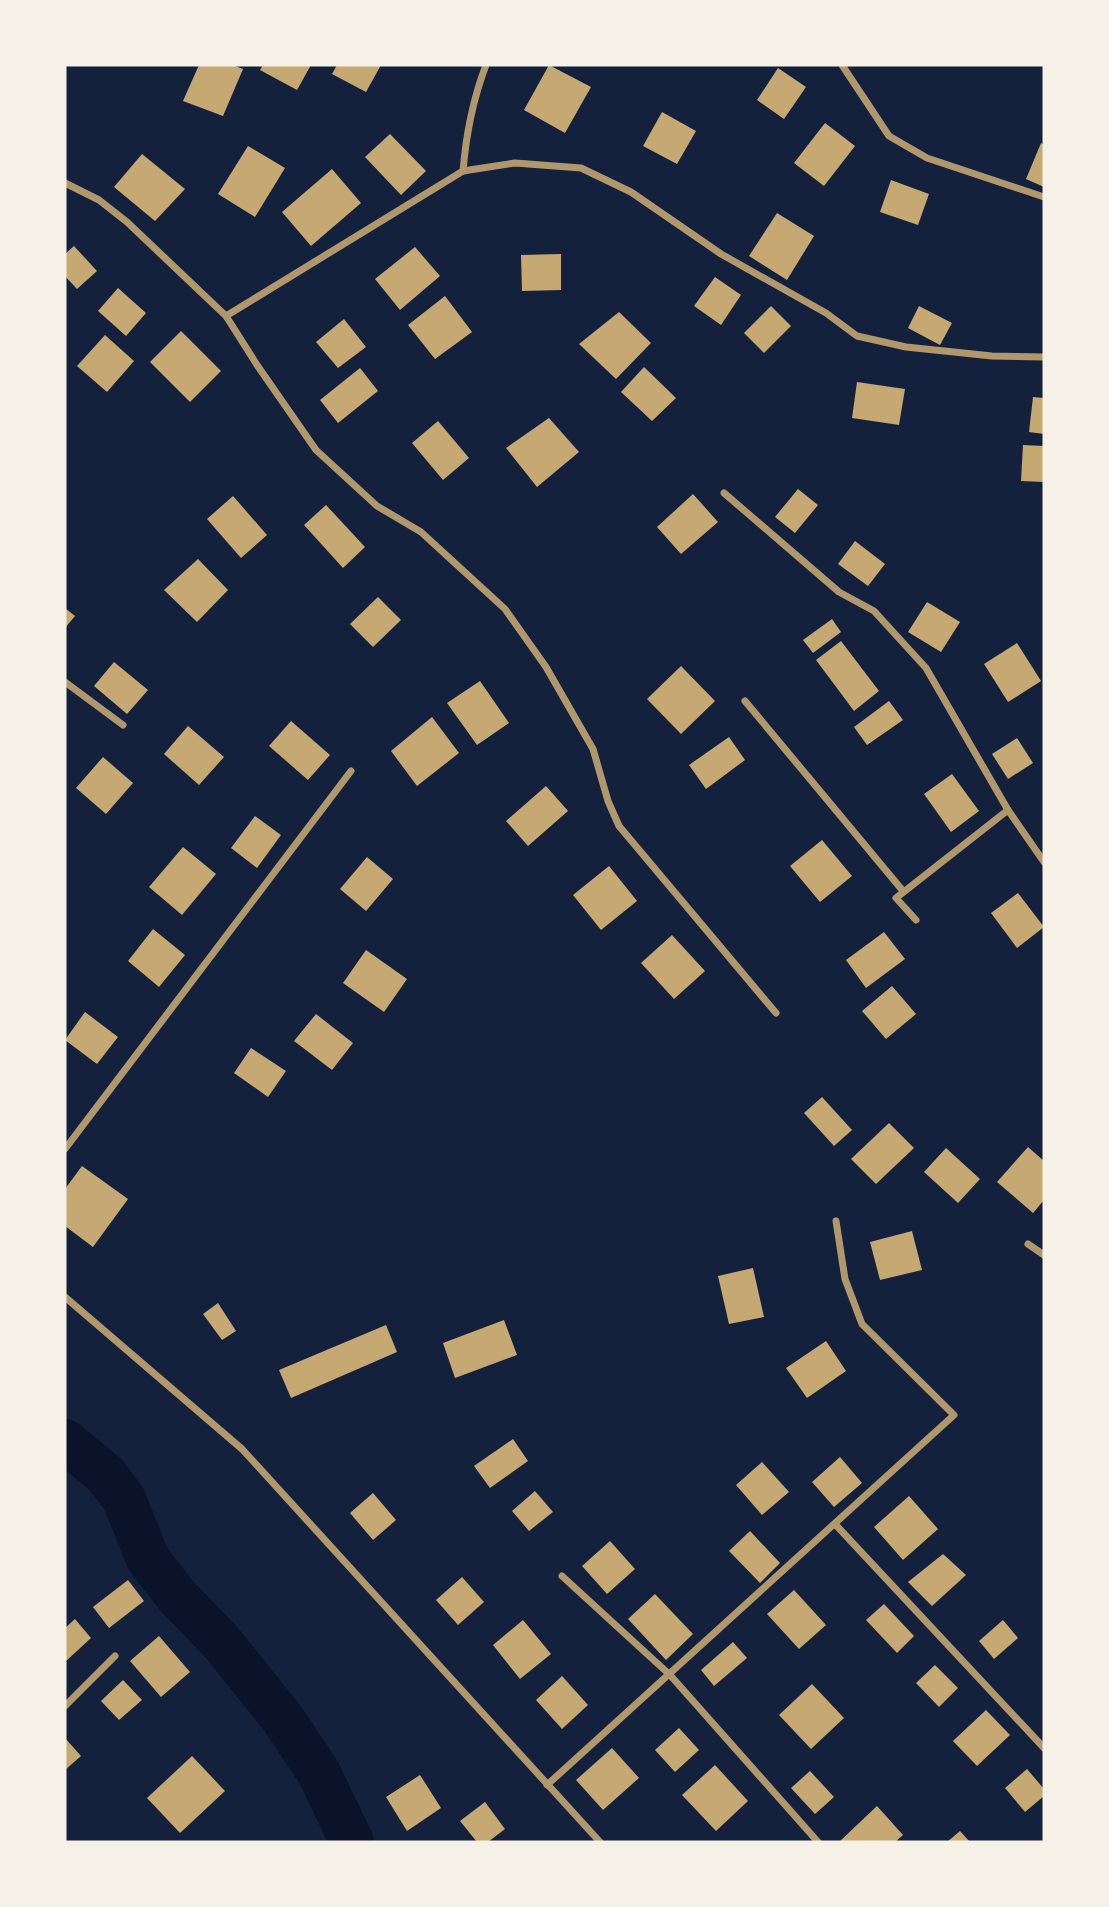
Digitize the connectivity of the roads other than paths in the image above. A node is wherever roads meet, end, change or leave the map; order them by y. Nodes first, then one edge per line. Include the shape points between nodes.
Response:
1 (486, 65) edge
2 (842, 65) edge
3 (463, 171) junction
4 (65, 183) edge
5 (1044, 197) edge
6 (226, 316) junction
7 (1044, 357) edge
8 (724, 494) dead end
9 (65, 682) edge
10 (745, 702) dead end
11 (123, 725) dead end
12 (351, 771) dead end
13 (1008, 810) junction
14 (1044, 862) edge
15 (903, 891) junction
16 (916, 920) dead end
17 (776, 1013) dead end
18 (65, 1149) edge
19 (836, 1221) dead end
20 (1028, 1244) dead end
21 (1044, 1255) edge
22 (65, 1297) edge
23 (835, 1524) junction
24 (562, 1576) dead end
25 (115, 1656) dead end
26 (670, 1675) junction
27 (65, 1706) edge
28 (1044, 1748) edge
29 (547, 1785) junction
30 (600, 1842) edge
31 (818, 1842) edge

1 - 3 street via 465,141
2 - 5 street via 888,136 927,158
3 - 6 street
3 - 7 street via 515,163 581,169 631,191 720,254 826,313 857,336 906,347
4 - 6 street via 99,200 127,222
6 - 17 street via 316,450 377,506 421,532 505,609 546,667 593,749 619,826
8 - 13 street via 839,592 874,611 926,668
9 - 11 street
10 - 15 street
12 - 18 street
13 - 14 street
13 - 15 street
15 - 16 street via 895,898
19 - 23 street via 845,1279 862,1324 954,1415
20 - 21 street
22 - 29 street via 242,1449
23 - 26 street
23 - 28 street
24 - 26 street
25 - 27 street
26 - 29 street
26 - 31 street
29 - 30 street

